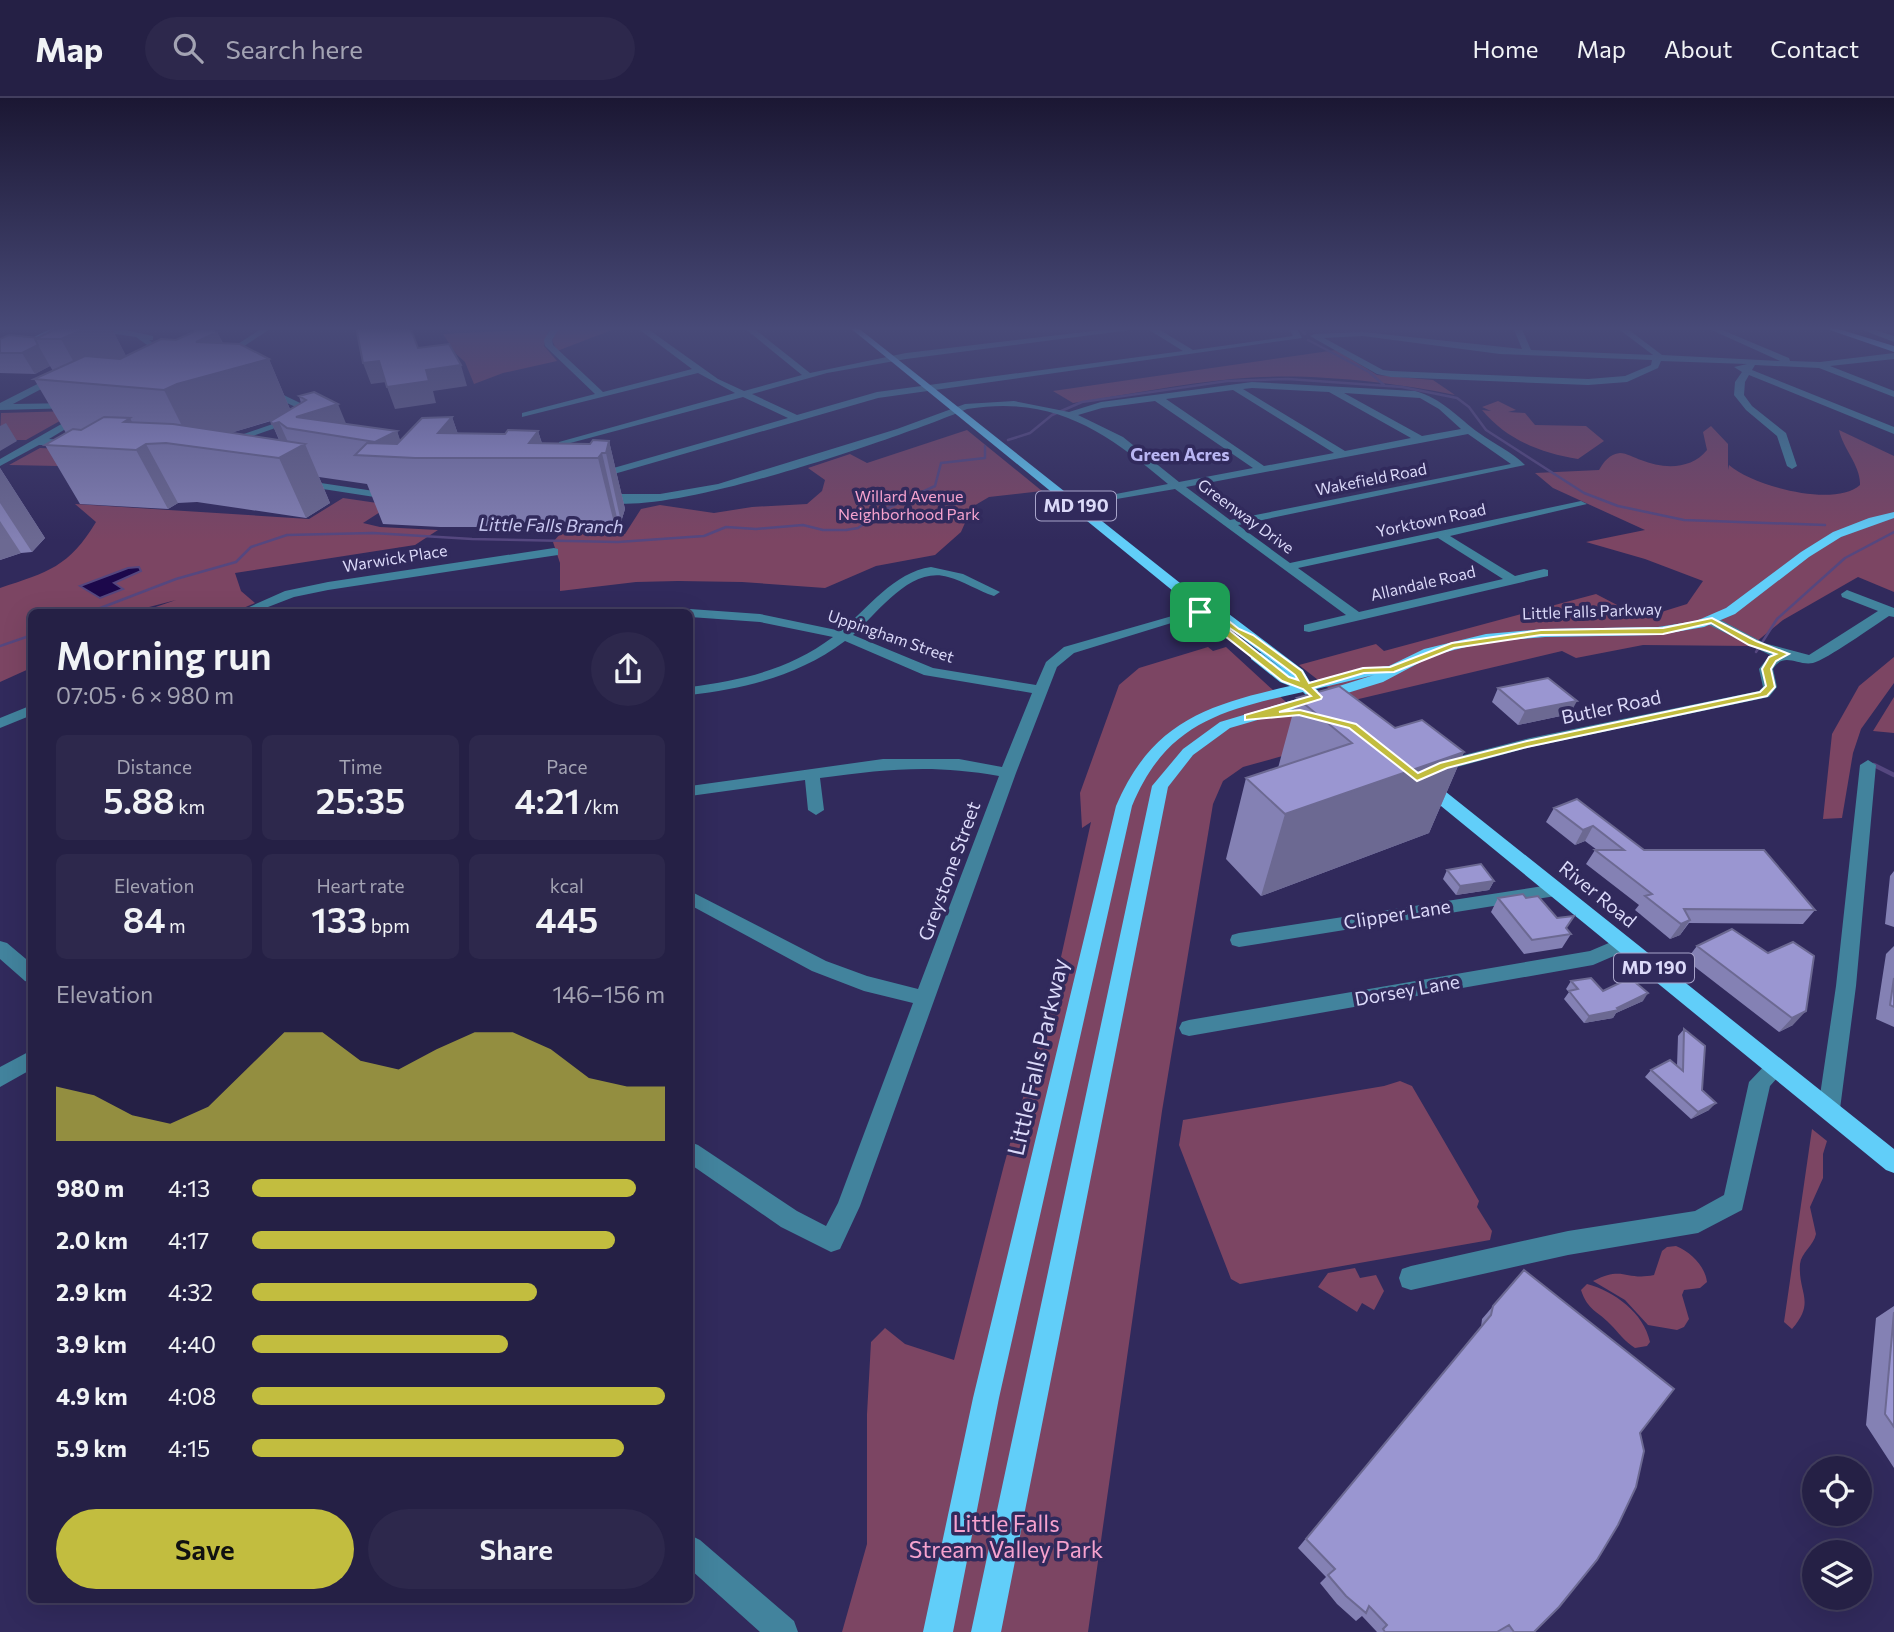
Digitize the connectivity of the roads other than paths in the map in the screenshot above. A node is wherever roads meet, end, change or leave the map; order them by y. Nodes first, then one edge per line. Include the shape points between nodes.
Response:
1 (16, 399) edge
2 (285, 399) edge
3 (587, 399) edge
4 (726, 399) edge
5 (752, 399) edge
6 (861, 399) edge
7 (942, 399) edge
8 (1145, 399) edge
9 (1158, 399) edge
10 (1253, 399) edge
11 (1348, 399) edge
12 (1429, 399) edge
13 (1742, 399) edge
14 (1821, 399) edge
15 (0, 407) edge
16 (957, 411) junction
17 (316, 413) junction
18 (1061, 413) junction
19 (525, 415) dead end
20 (327, 418) edge
21 (796, 418) junction
22 (1470, 430) junction
23 (1894, 431) edge
24 (1421, 440) junction
25 (36, 442) junction
26 (86, 444) edge
27 (563, 444) edge
28 (212, 448) edge
29 (1343, 454) junction
30 (0, 463) edge
31 (1792, 466) dead end
32 (1262, 469) junction
33 (614, 471) dead end
34 (285, 481) edge
35 (1176, 485) junction
36 (408, 494) edge
37 (589, 495) edge
38 (1581, 504) dead end
39 (1074, 505) junction
40 (1894, 515) edge
41 (1227, 524) junction
42 (1439, 534) junction
43 (554, 552) dead end
44 (1287, 567) junction
45 (1544, 573) dead end
46 (1513, 580) junction
47 (994, 592) dead end
48 (1847, 594) dead end
49 (1197, 606) junction
50 (252, 609) edge
51 (1891, 612) edge
52 (693, 613) edge
53 (1357, 617) junction
54 (1712, 621) junction
55 (1310, 628) dead end
56 (843, 636) junction
57 (1777, 651) junction
58 (1258, 657) junction
59 (1039, 690) junction
60 (693, 691) edge
61 (1312, 692) junction
62 (1263, 696) junction
63 (28, 711) edge
64 (1248, 718) junction
65 (0, 723) edge
66 (1868, 765) dead end
67 (1008, 773) junction
68 (812, 775) junction
69 (1413, 775) joint
70 (693, 791) edge
71 (816, 810) dead end
72 (1556, 890) junction
73 (693, 899) edge
74 (1239, 940) dead end
75 (1623, 944) junction
76 (0, 948) edge
77 (28, 972) edge
78 (924, 998) junction
79 (1189, 1028) dead end
80 (28, 1060) edge
81 (1776, 1067) junction
82 (0, 1078) edge
83 (1829, 1109) junction
84 (693, 1154) edge
85 (1894, 1163) edge
86 (1411, 1278) dead end
87 (693, 1553) edge
88 (783, 1632) edge
89 (938, 1632) edge
90 (986, 1632) edge

1 - 15 street
2 - 17 street
3 - 19 street
4 - 27 street
5 - 21 street
6 - 21 street
7 - 16 main road, MD 190
8 - 18 street
9 - 32 street
10 - 29 street
11 - 24 street
12 - 22 street via 1447,407
13 - 31 street via 1782,435
14 - 23 street
15 - 25 street via 90,407
16 - 18 street, Greenway Drive via 997,404
16 - 37 street, Greenway Drive via 715,490 642,499
16 - 39 main road, MD 190
17 - 20 street
17 - 28 street
18 - 35 street, Greenway Drive via 1106,431
21 - 33 street
22 - 24 street
22 - 41 street, Wakefield Road via 1520,465
24 - 29 street
25 - 26 street
25 - 30 street
29 - 32 street
32 - 35 street
34 - 36 street via 386,497
35 - 39 street
35 - 41 street, Greenway Drive
38 - 42 street, Yorktown Road
39 - 49 main road, MD 190
40 - 54 main road, Little Falls Parkway via 1830,536
41 - 44 street, Greenway Drive
42 - 44 street, Yorktown Road
42 - 46 street
43 - 50 street, Warwick Place via 328,586
44 - 53 street, Greenway Drive
45 - 46 street, Allandale Road
46 - 53 street, Allandale Road
47 - 56 street via 944,573 919,573
48 - 51 street
49 - 58 main road, MD 190
49 - 59 street, Greystone Street via 1069,650 1051,665
49 - 61 main road, MD 190 via 1208,605 1250,636 1298,673
51 - 57 street via 1816,658
52 - 56 street, Uppingham Street via 760,618
53 - 55 street, Allandale Road
54 - 57 street
54 - 61 main road, Little Falls Parkway via 1663,631 1541,632 1482,639 1444,649 1378,679
56 - 59 street, Uppingham Street via 929,672
56 - 60 street via 820,654 774,676
57 - 69 street, Butler Road via 1766,669 1770,687 1764,694 1527,744
58 - 61 main road, MD 190 via 1285,679
58 - 62 main road via 1271,681
59 - 67 street, Greystone Street
61 - 62 main road, Little Falls Parkway
61 - 64 main road, Little Falls Parkway
61 - 64 main road, MD 190 via 1329,714
62 - 89 main road, Little Falls Parkway via 1209,714 1172,735 1142,766 1128,792 986,1398
63 - 65 street
64 - 90 main road, Little Falls Parkway via 1225,725 1199,742 1160,786
66 - 83 street
67 - 68 street via 919,762
67 - 78 street, Greystone Street
68 - 70 street
68 - 71 street
69 - 72 main road, River Road / MD 190
72 - 74 street, Clipper Lane
72 - 75 main road, River Road / MD 190
73 - 78 street via 819,966
75 - 79 street, Dorsey Lane via 1593,958
75 - 81 main road, River Road / MD 190
76 - 77 street
78 - 84 street, Greystone Street via 831,1241 789,1219
80 - 82 street
81 - 83 main road, River Road / MD 190
81 - 86 street via 1760,1082 1734,1202 1698,1222 1568,1243
83 - 85 main road, River Road / MD 190
87 - 88 street

